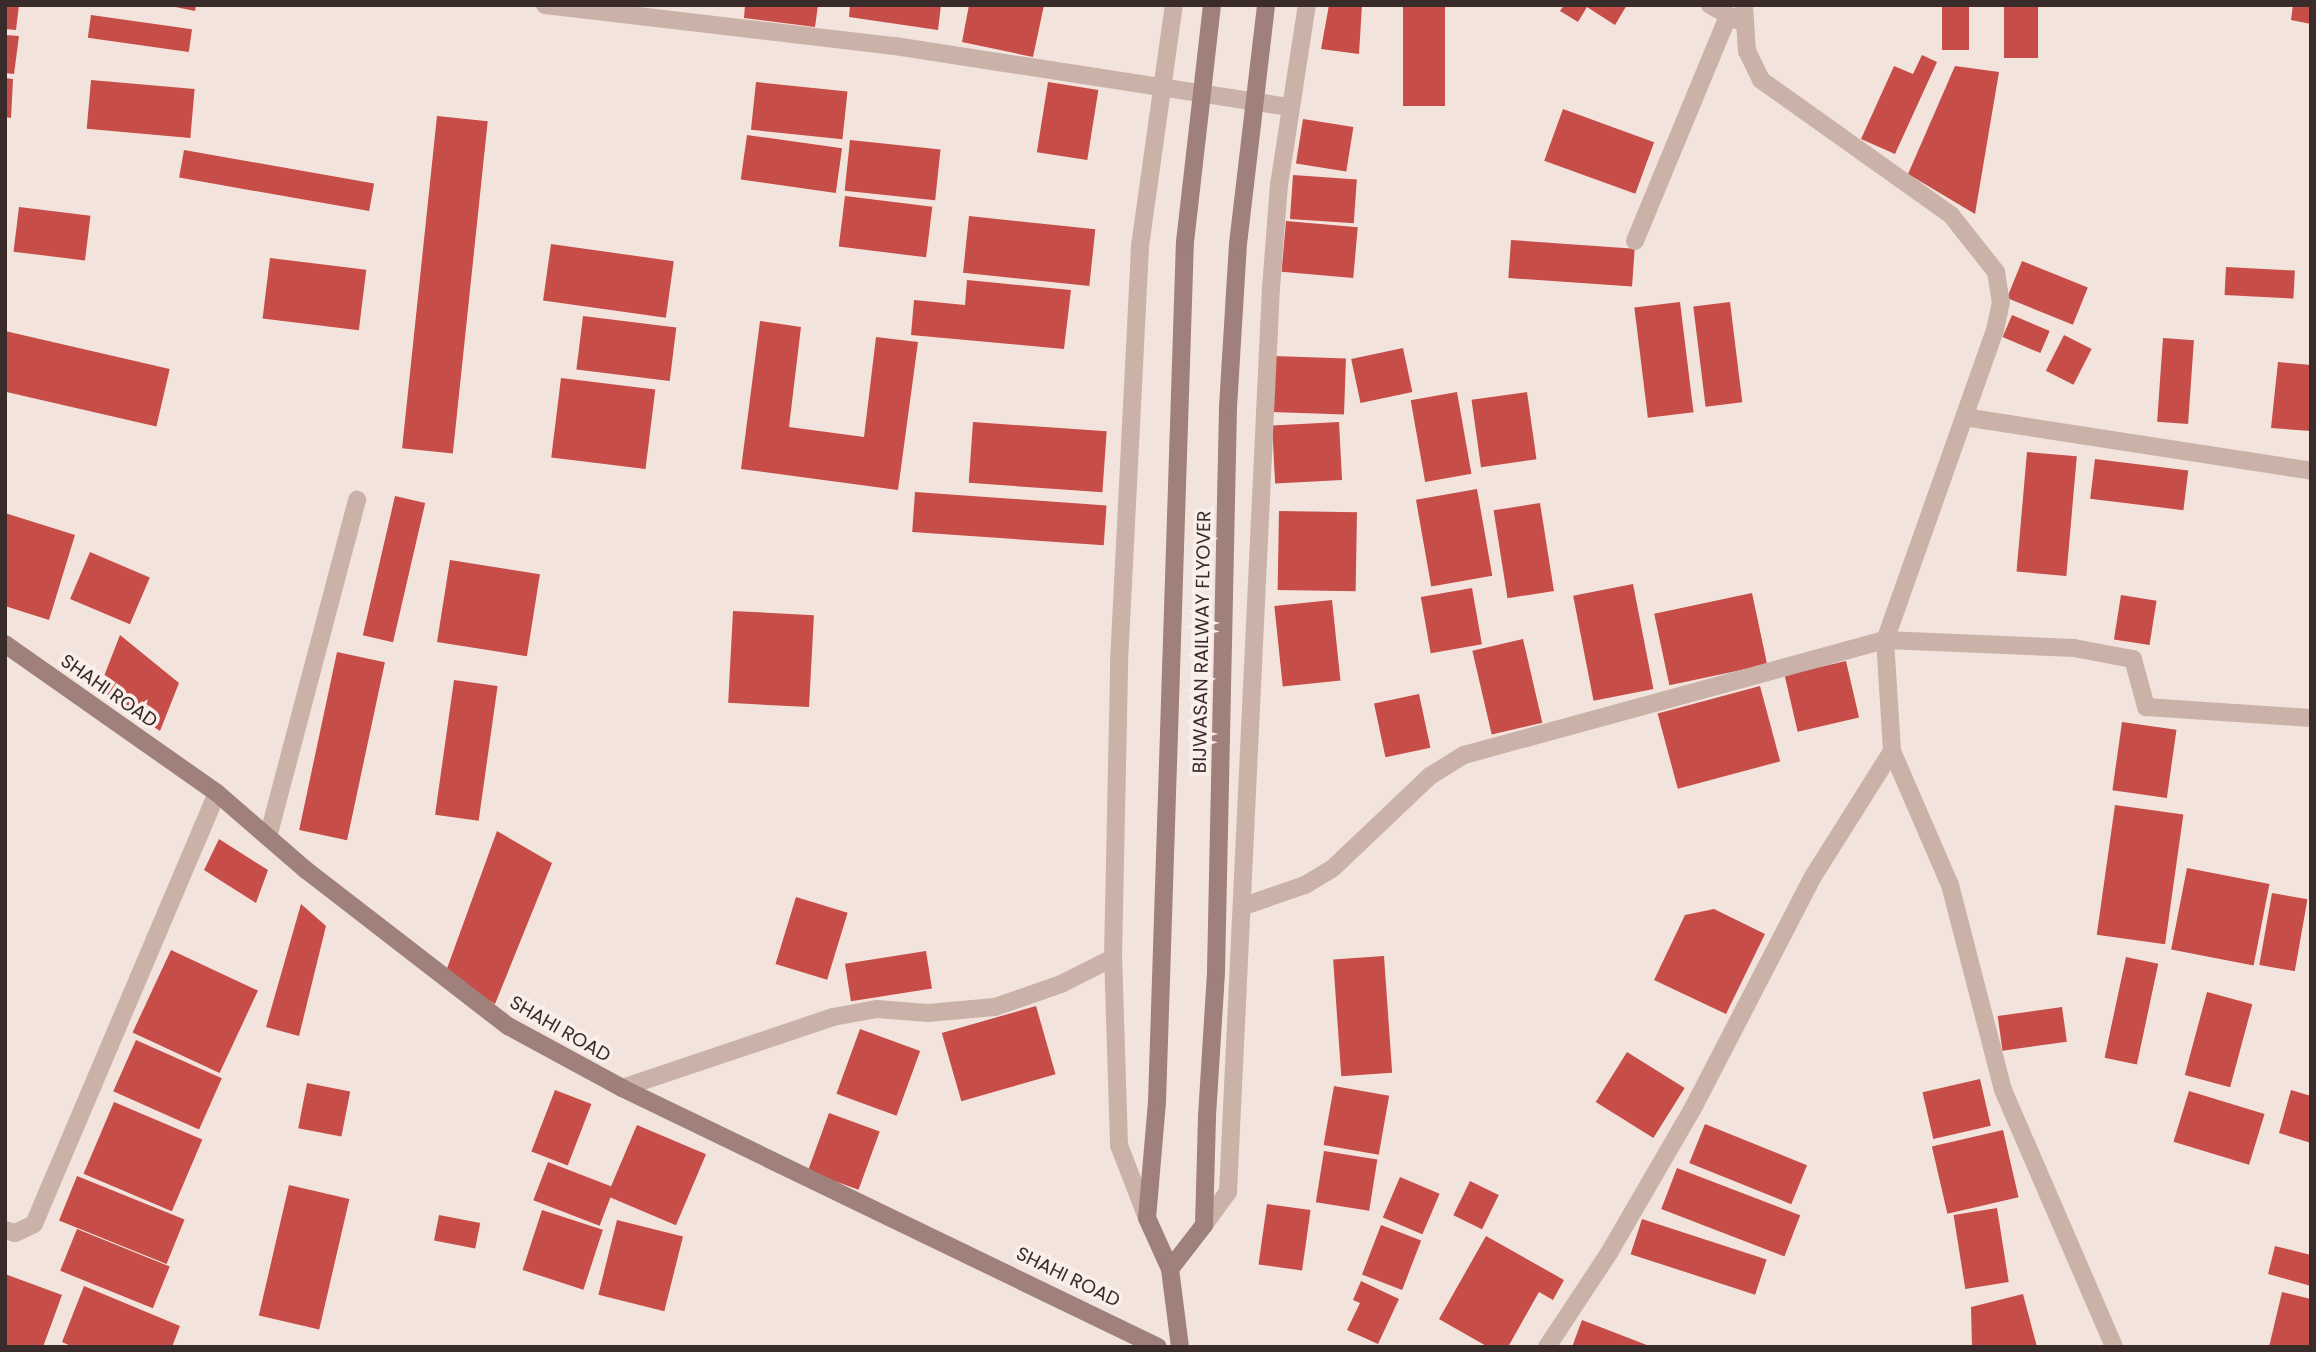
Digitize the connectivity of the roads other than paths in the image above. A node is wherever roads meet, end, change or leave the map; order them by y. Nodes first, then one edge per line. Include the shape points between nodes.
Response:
1 (545, 5) edge
2 (1174, 5) edge
3 (1212, 5) edge
4 (1266, 5) edge
5 (1307, 5) edge
6 (1710, 5) edge
7 (1739, 15) edge
8 (1160, 86) junction
9 (1289, 107) junction
10 (1635, 241) dead end
11 (1964, 417) junction
12 (2311, 471) edge
13 (357, 500) dead end
14 (1885, 640) junction
15 (5, 644) edge
16 (2311, 718) edge
17 (1892, 751) junction
18 (217, 793) junction
19 (268, 837) junction
20 (1244, 906) junction
21 (1113, 958) junction
22 (622, 1088) junction
23 (1147, 1218) junction
24 (1203, 1224) junction
25 (5, 1230) edge
26 (1170, 1269) junction
27 (1158, 1347) edge
28 (1180, 1347) edge
29 (1547, 1347) edge
30 (2114, 1347) edge

1 - 8 street via 895,46
2 - 8 street
3 - 23 main road, BIJWASAN RAILWAY FLYOVER, bridge via 1183,269 1157,1102
4 - 24 main road, BIJWASAN RAILWAY FLYOVER, bridge via 1238,244 1228,407 1216,971
5 - 9 street
6 - 7 street
7 - 10 street
7 - 11 street via 1747,51 1761,80 1951,215 1996,272 2001,302 1995,330
8 - 9 street
8 - 21 street via 1133,341 1119,662
9 - 20 street via 1271,288
11 - 12 street
11 - 14 street
13 - 19 street
14 - 16 street via 2074,648 2133,659 2146,707
14 - 17 street
14 - 20 street via 1464,755 1430,776 1332,869 1305,885
15 - 18 main road, SHAHI ROAD
17 - 29 street via 1814,875 1692,1110
17 - 30 street via 1950,886 2003,1090
18 - 19 main road, SHAHI ROAD
18 - 25 street via 34,1224 15,1233
19 - 22 main road, SHAHI ROAD via 508,1026
20 - 24 street via 1228,1192
21 - 22 street via 1060,985 995,1007 928,1013 877,1009 833,1017
21 - 23 street via 1119,1145
22 - 27 main road, SHAHI ROAD
23 - 26 main road, BIJWASAN RAILWAY FLYOVER
24 - 26 main road
26 - 28 main road, BIJWASAN RAILWAY FLYOVER

